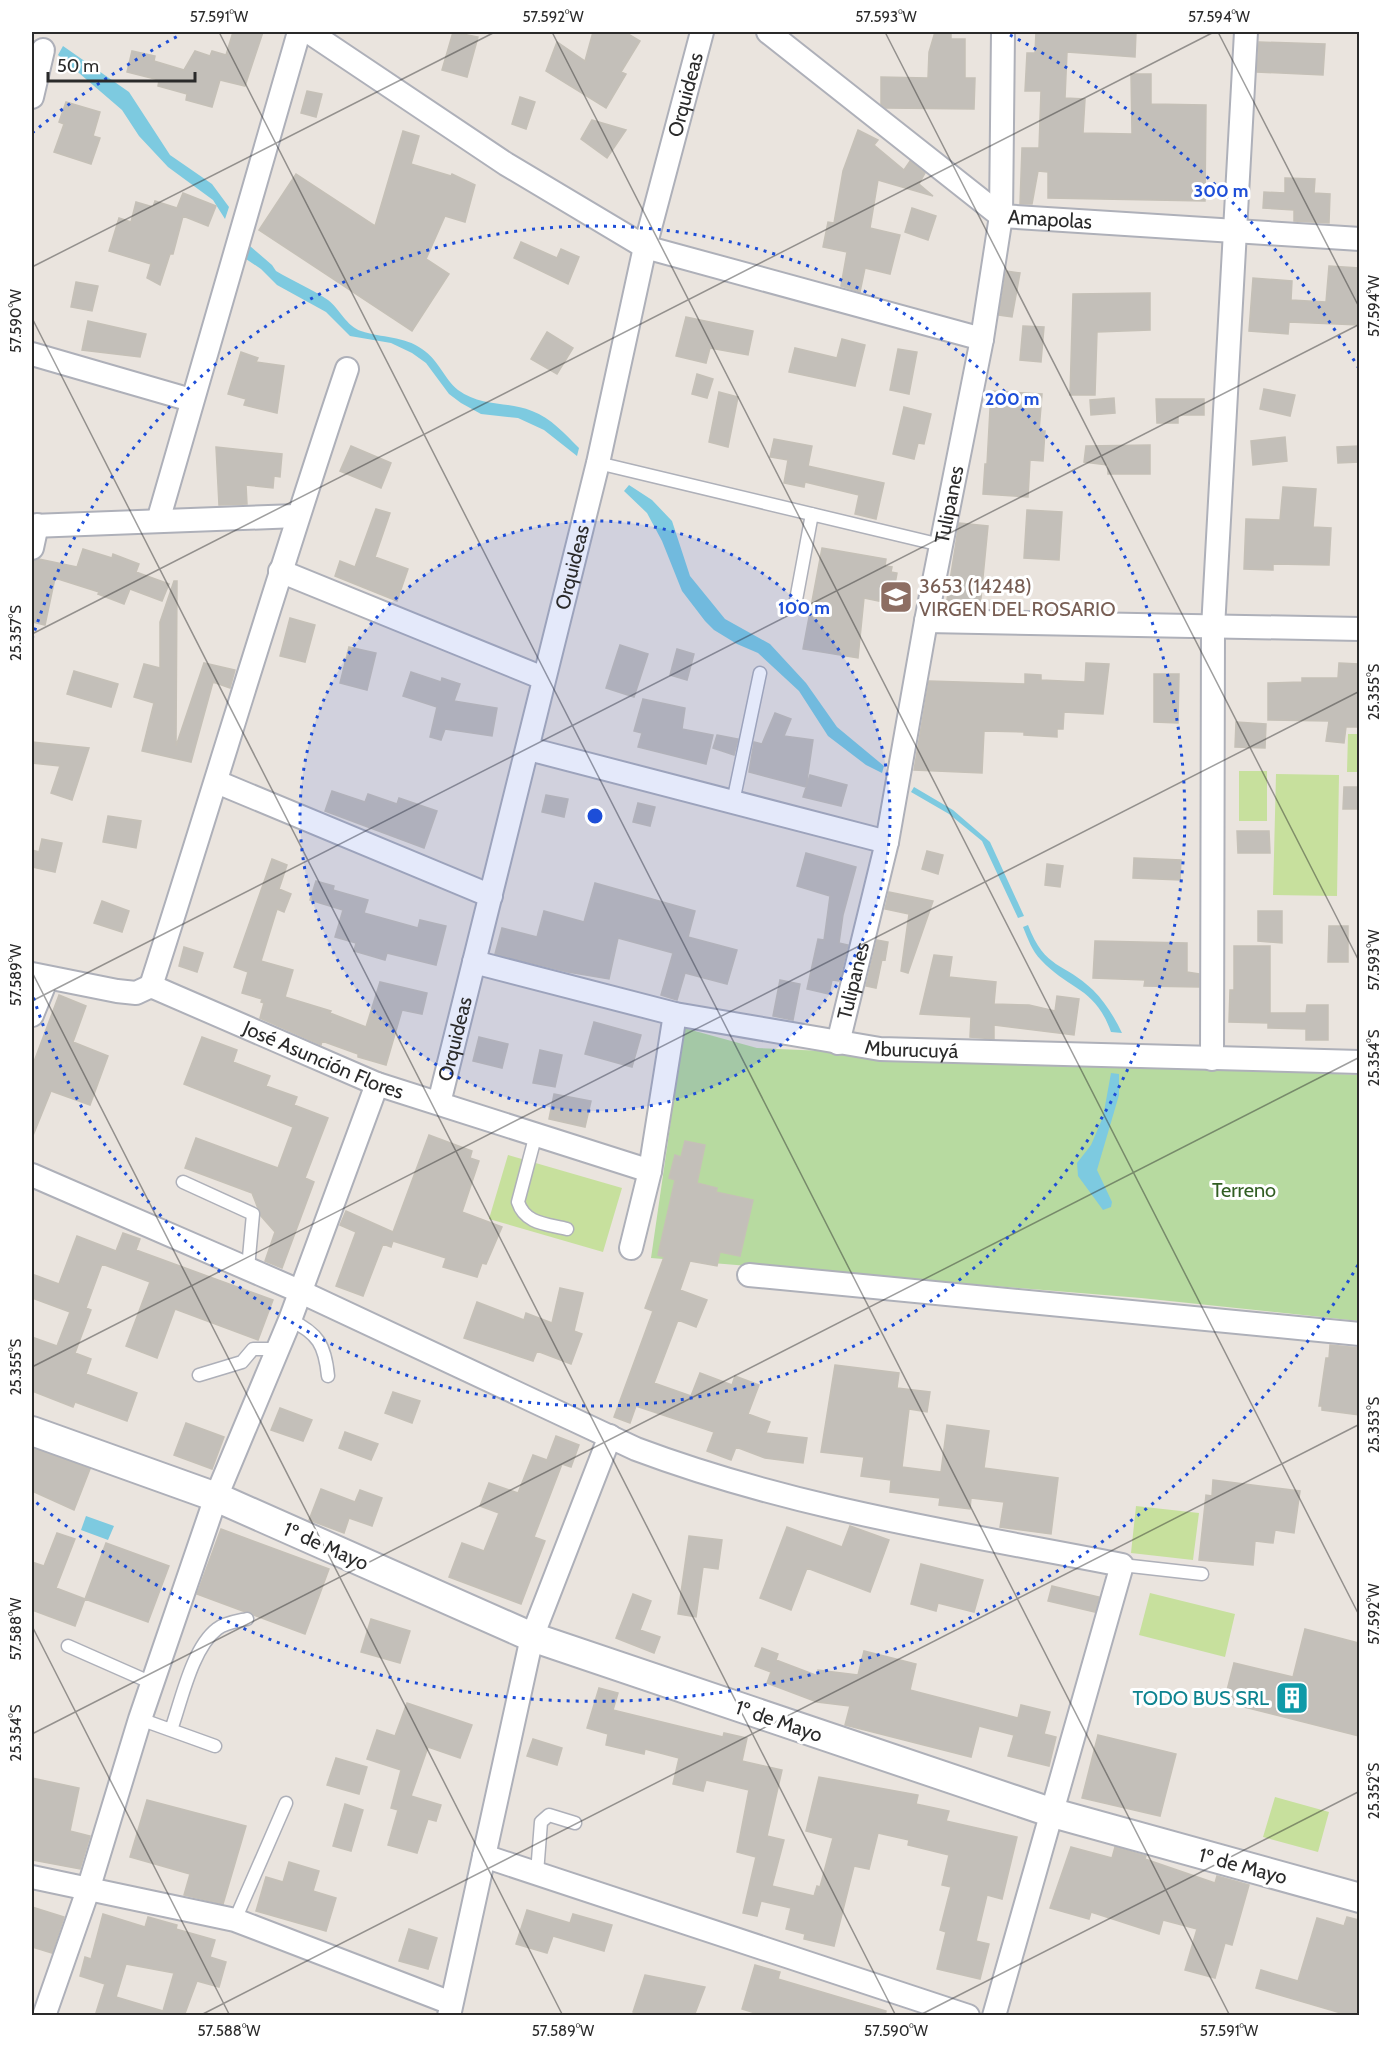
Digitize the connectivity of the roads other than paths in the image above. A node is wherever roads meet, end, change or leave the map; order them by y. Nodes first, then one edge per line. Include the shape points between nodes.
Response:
1 (299, 32) edge
2 (309, 32) edge
3 (702, 32) edge
4 (768, 32) edge
5 (1003, 32) edge
6 (1246, 32) edge
7 (43, 50) dead end
8 (32, 97) edge
9 (1001, 216) junction
10 (1237, 233) junction
11 (1359, 239) edge
12 (645, 246) junction
13 (982, 339) junction
14 (32, 354) edge
15 (346, 369) dead end
16 (191, 400) junction
17 (598, 463) junction
18 (812, 514) junction
19 (297, 516) junction
20 (158, 521) junction
21 (34, 525) edge
22 (941, 545) junction
23 (32, 548) edge
24 (280, 571) junction
25 (796, 600) dead end
26 (926, 621) junction
27 (1213, 628) junction
28 (1359, 629) edge
29 (760, 673) dead end
30 (543, 678) junction
31 (529, 749) junction
32 (217, 782) junction
33 (733, 802) junction
34 (887, 842) junction
35 (491, 896) junction
36 (474, 962) junction
37 (39, 976) edge
38 (150, 986) junction
39 (675, 1014) junction
40 (32, 1015) edge
41 (838, 1043) junction
42 (1212, 1059) junction
43 (1359, 1062) edge
44 (377, 1084) junction
45 (439, 1103) junction
46 (536, 1134) junction
47 (651, 1171) junction
48 (32, 1175) edge
49 (183, 1182) dead end
50 (567, 1229) dead end
51 (631, 1248) dead end
52 (248, 1268) junction
53 (749, 1275) dead end
54 (299, 1291) junction
55 (290, 1320) junction
56 (1359, 1334) edge
57 (278, 1349) junction
58 (199, 1375) dead end
59 (328, 1376) dead end
60 (32, 1431) edge
61 (610, 1436) junction
62 (216, 1497) junction
63 (1122, 1565) junction
64 (1202, 1574) dead end
65 (248, 1619) dead end
66 (532, 1637) junction
67 (68, 1646) dead end
68 (152, 1683) junction
69 (140, 1719) junction
70 (171, 1730) junction
71 (215, 1746) dead end
72 (286, 1803) dead end
73 (1053, 1813) junction
74 (575, 1823) dead end
75 (484, 1856) junction
76 (537, 1873) junction
77 (32, 1877) edge
78 (88, 1890) junction
79 (1359, 1898) edge
80 (235, 1920) junction
81 (450, 2009) edge
82 (44, 2016) edge
83 (968, 2016) edge
84 (994, 2016) edge

1 - 16 street
2 - 12 street via 506,164
3 - 12 street, Orquideas
4 - 9 street, Amapolas
5 - 9 street, Tulipanes
6 - 10 street
7 - 8 street
9 - 10 street, Amapolas
9 - 13 street, Tulipanes
10 - 11 street, Amapolas
10 - 27 street
12 - 13 street
12 - 17 street, Orquideas
13 - 22 street, Tulipanes
14 - 16 street
15 - 19 street
16 - 20 street
17 - 18 lane
17 - 30 street, Orquideas
18 - 22 lane
18 - 25 lane
19 - 20 street
19 - 24 street
20 - 21 street
21 - 23 street
22 - 26 street, Tulipanes
24 - 30 street
24 - 32 street
26 - 27 street
26 - 34 street, Tulipanes
27 - 28 street
27 - 42 street
29 - 33 lane
30 - 31 street, Orquideas
31 - 33 street
31 - 35 street, Orquideas
32 - 35 street
32 - 38 street
33 - 34 street
34 - 41 street, Tulipanes
35 - 36 street, Orquideas
36 - 39 street, Mburucuyá
36 - 45 street, Orquideas
37 - 38 street via 135,993
37 - 40 street
38 - 44 street, José Asunción Flores
39 - 41 street, Mburucuyá
39 - 47 street
41 - 42 street, Mburucuyá via 880,1049
42 - 43 street, Mburucuyá
44 - 45 street, José Asunción Flores
44 - 54 street
45 - 46 street, José Asunción Flores
46 - 47 street, José Asunción Flores
46 - 50 lane via 518,1202 526,1218
47 - 51 street
48 - 52 street
49 - 52 lane via 253,1214
52 - 54 street
53 - 56 street
54 - 55 street
54 - 61 street
55 - 57 street
55 - 59 lane via 320,1341
57 - 58 lane via 253,1349 242,1362
57 - 62 street
60 - 62 street, 1º de Mayo
61 - 63 street via 668,1461 820,1507
61 - 66 street
62 - 66 street, 1º de Mayo
62 - 68 street
63 - 64 lane
63 - 73 street
65 - 70 lane via 217,1629 206,1643
66 - 73 street, 1º de Mayo
66 - 75 street
67 - 68 lane
68 - 69 street
69 - 70 lane
69 - 78 street
70 - 71 lane
72 - 80 lane
73 - 79 street, 1º de Mayo
73 - 84 street
74 - 76 lane via 549,1815 541,1822
75 - 76 street
75 - 81 street
76 - 83 street
77 - 78 street
78 - 80 street
78 - 82 street
80 - 81 street

